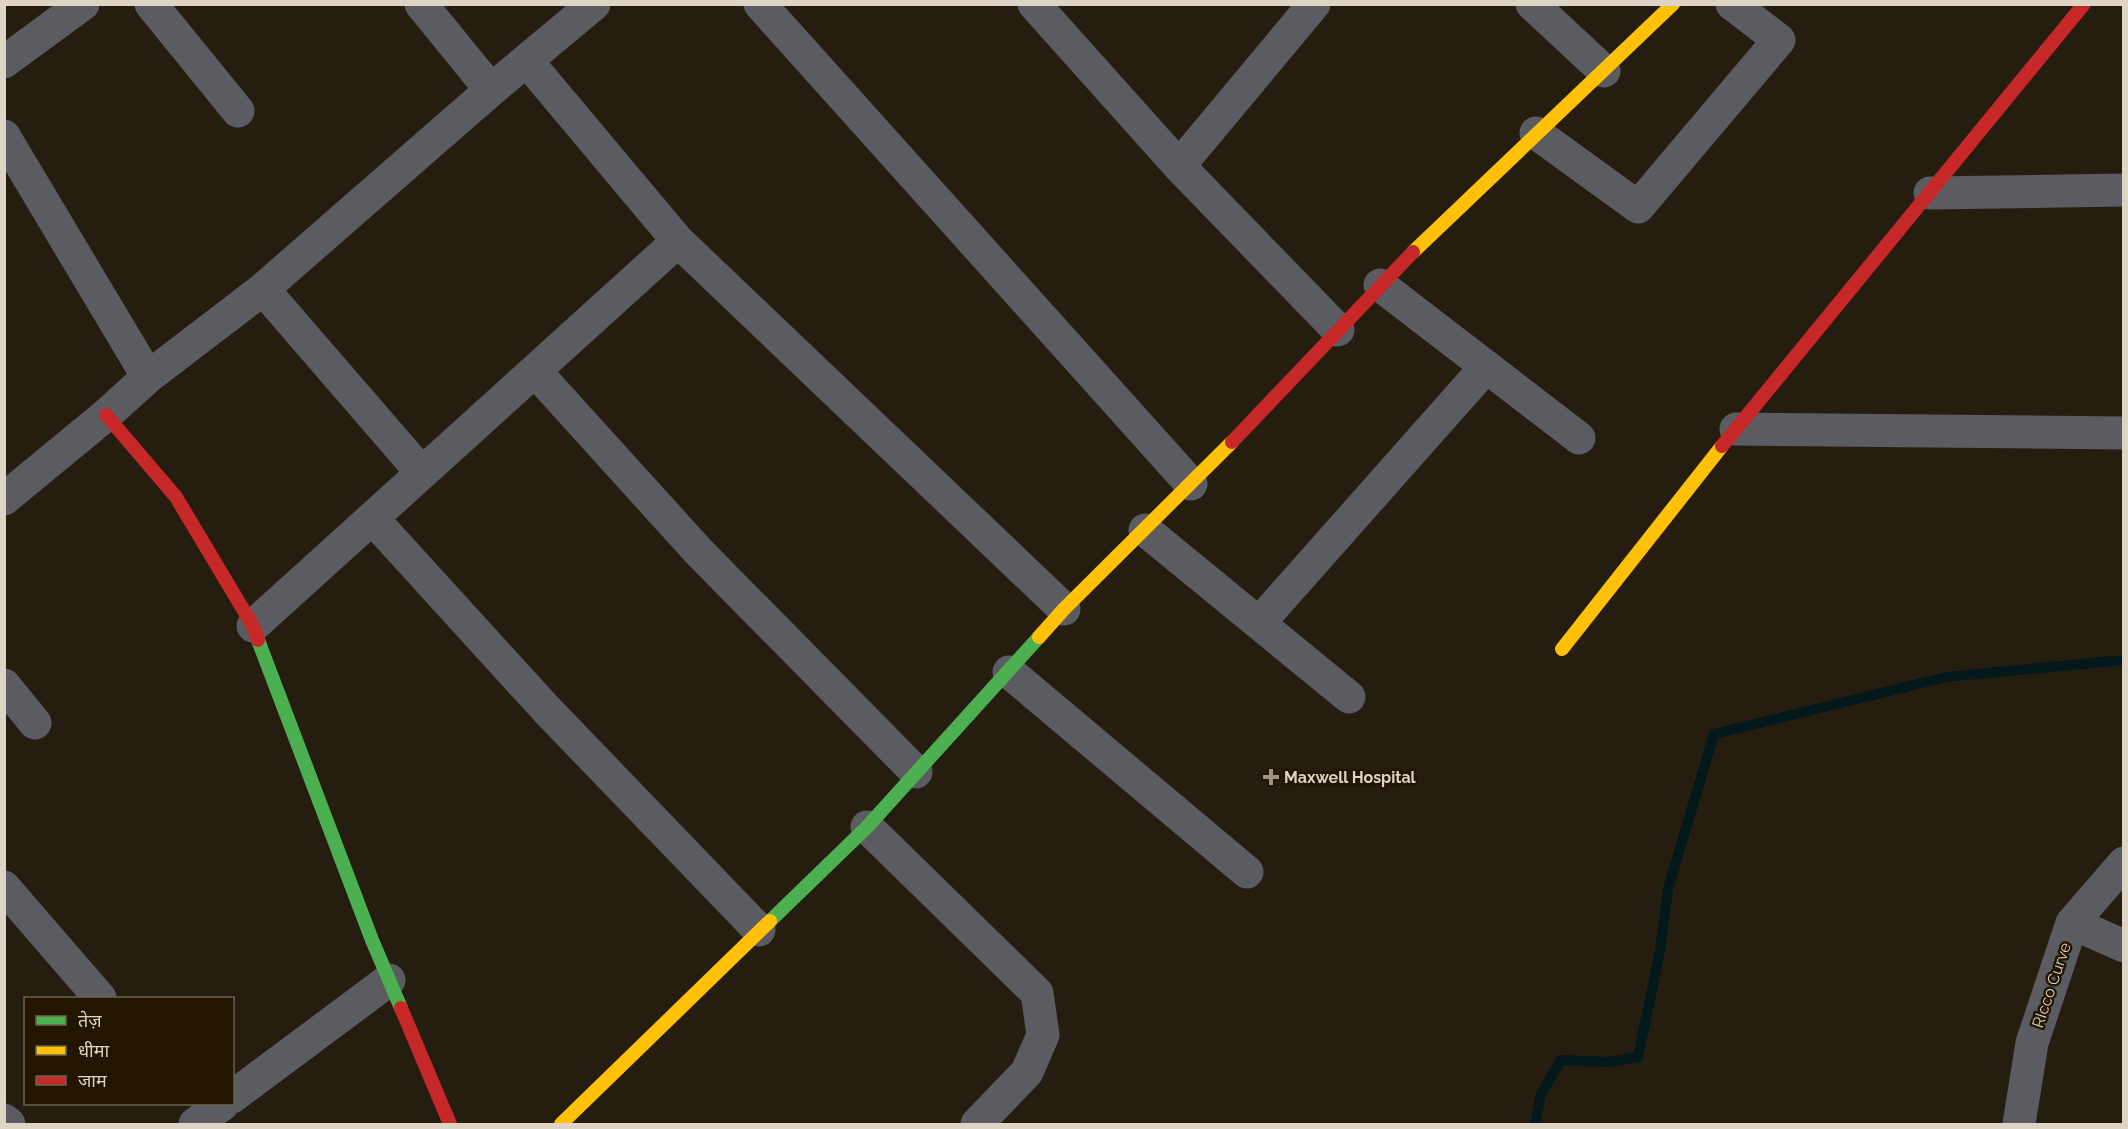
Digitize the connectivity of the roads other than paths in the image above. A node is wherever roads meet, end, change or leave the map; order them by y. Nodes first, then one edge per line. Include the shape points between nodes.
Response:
1 (83, 4) edge
2 (152, 4) edge
3 (421, 4) edge
4 (594, 4) edge
5 (760, 4) edge
6 (1034, 4) edge
7 (1314, 4) edge
8 (1532, 4) edge
9 (1673, 4) edge
10 (1732, 4) edge
11 (2084, 4) edge
12 (527, 61) junction
13 (4, 62) edge
14 (1604, 71) junction
15 (491, 90) junction
16 (238, 111) dead end
17 (1536, 133) junction
18 (4, 136) edge
19 (1179, 166) junction
20 (2124, 190) edge
21 (1930, 193) junction
22 (678, 241) junction
23 (1380, 285) junction
24 (263, 289) junction
25 (1338, 330) junction
26 (1486, 367) junction
27 (535, 371) junction
28 (148, 377) junction
29 (106, 415) junction
30 (1736, 429) junction
31 (2124, 433) edge
32 (1579, 438) dead end
33 (422, 473) junction
34 (1191, 484) junction
35 (4, 499) edge
36 (372, 518) junction
37 (1145, 530) junction
38 (1064, 609) junction
39 (1259, 623) junction
40 (253, 626) junction
41 (1562, 649) dead end
42 (1009, 672) junction
43 (4, 685) edge
44 (1349, 697) dead end
45 (35, 723) dead end
46 (916, 772) junction
47 (867, 827) junction
48 (2124, 863) edge
49 (1248, 872) dead end
50 (4, 887) edge
51 (2072, 923) junction
52 (759, 930) junction
53 (2124, 946) edge
54 (389, 981) junction
55 (98, 997) edge
56 (234, 1095) edge
57 (4, 1120) edge
58 (9, 1125) edge
59 (450, 1125) edge
60 (561, 1125) edge
61 (976, 1125) edge
62 (2019, 1125) edge

1 - 13 street
2 - 16 street
3 - 15 street
4 - 12 street
5 - 34 street
6 - 19 street
7 - 19 street
8 - 14 street
9 - 14 street
10 - 17 street via 1779,40 1638,207
11 - 21 street
12 - 15 street
12 - 22 street
14 - 17 street
15 - 24 street
17 - 23 street
18 - 28 street
19 - 25 street
20 - 21 street
21 - 30 street
22 - 27 street
22 - 38 street
23 - 25 street
23 - 26 street
24 - 28 street
24 - 33 street
25 - 34 street
26 - 32 street
26 - 39 street
27 - 33 street
27 - 46 street via 699,552
28 - 29 street
29 - 35 street
29 - 40 street via 176,497
30 - 31 street
30 - 41 street
33 - 36 street
34 - 37 street
36 - 40 street
36 - 52 street via 547,710
37 - 38 street
37 - 39 street
38 - 42 street
39 - 44 street
40 - 54 street
42 - 46 street
42 - 49 street
43 - 45 street
46 - 47 street
47 - 52 street
47 - 61 street via 1037,993 1043,1035 1028,1072
48 - 51 street, RIcco Curve
50 - 55 street
51 - 53 street
51 - 62 street, RIcco Curve via 2032,1043
52 - 60 street
54 - 56 street
54 - 59 street
57 - 58 street

